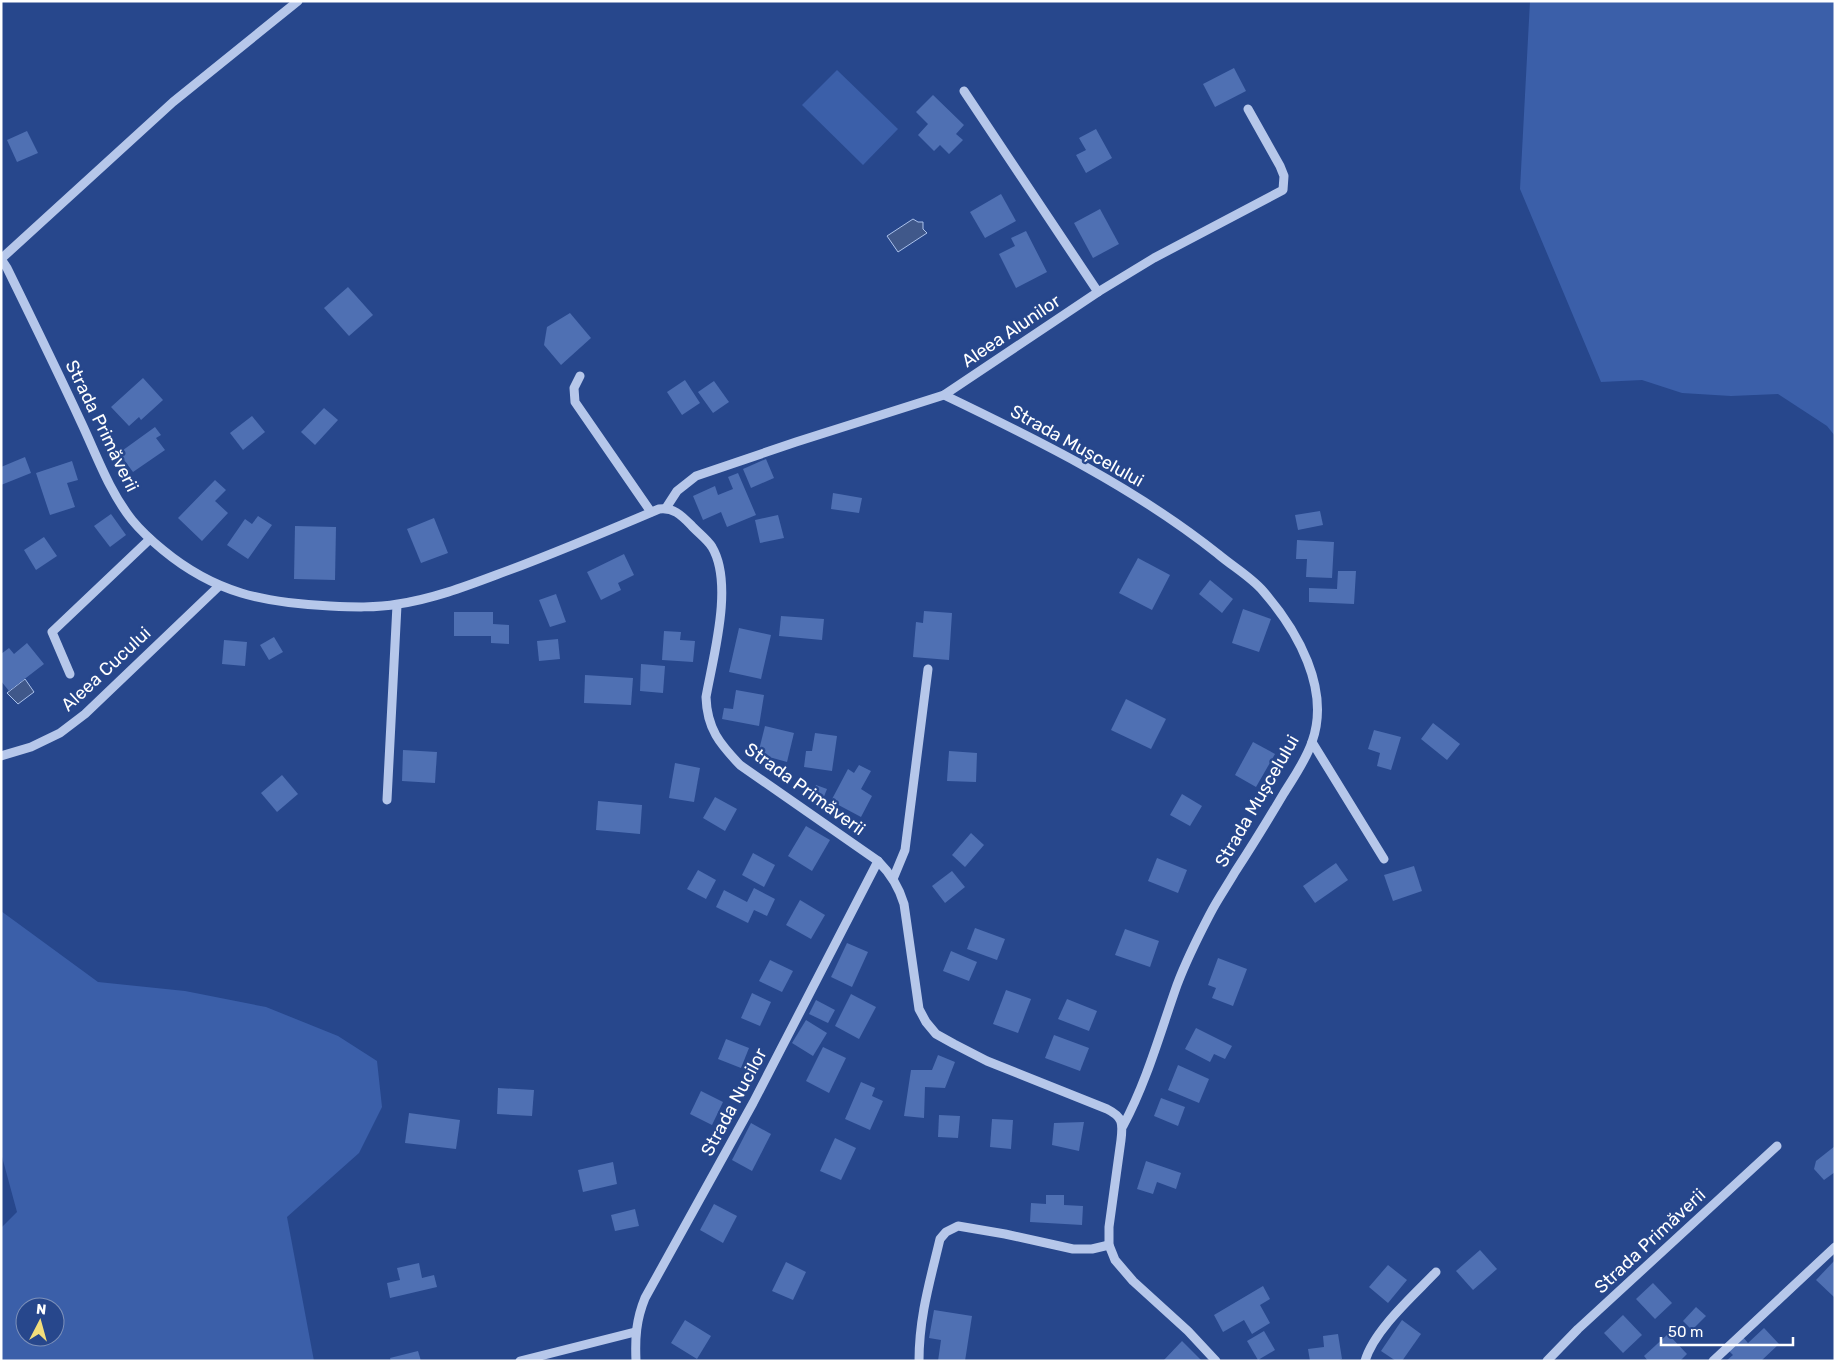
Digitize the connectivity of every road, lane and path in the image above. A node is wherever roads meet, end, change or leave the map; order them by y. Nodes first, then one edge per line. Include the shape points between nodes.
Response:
1 (298, 1) edge
2 (964, 91) dead end
3 (1248, 109) dead end
4 (1, 259) edge
5 (1098, 292) junction
6 (580, 376) dead end
7 (944, 395) junction
8 (666, 508) junction
9 (651, 512) junction
10 (150, 539) junction
11 (218, 586) junction
12 (397, 605) junction
13 (928, 669) dead end
14 (70, 674) dead end
15 (1312, 742) junction
16 (1, 756) edge
17 (387, 800) dead end
18 (1384, 859) dead end
19 (878, 861) junction
20 (893, 879) junction
21 (1123, 1126) junction
22 (1777, 1146) dead end
23 (1109, 1245) junction
24 (1835, 1247) edge
25 (1436, 1272) dead end
26 (635, 1332) junction
27 (520, 1361) edge
28 (636, 1361) edge
29 (920, 1361) edge
30 (1216, 1361) edge
31 (1365, 1361) edge
32 (1547, 1361) edge
33 (1713, 1361) edge

1 - 4 street via 173,102
2 - 5 street
3 - 5 street, Aleea Alunilor via 1280,166 1284,176 1283,190 1154,258
4 - 10 street, Strada Primăverii via 109,485 132,520
5 - 7 street, Aleea Alunilor
6 - 9 street via 574,388 575,402
7 - 8 street, Aleea Alunilor via 696,476 677,491
7 - 15 street, Strada Mușcelului via 1076,460 1131,493 1200,540 1262,590 1296,635 1309,667 1318,702
8 - 9 street, Strada Primăverii
8 - 19 street, Strada Primăverii via 679,512 712,547 721,573 722,602 706,698 713,732 740,765
9 - 12 street, Strada Primăverii via 550,555 449,592
10 - 11 street, Strada Primăverii via 173,558
10 - 14 street via 52,632
11 - 12 street, Strada Primăverii via 263,599 302,604
11 - 16 street, Aleea Cucului via 85,714 60,733 31,747
12 - 17 street
13 - 20 street via 905,850
15 - 18 street
15 - 21 street, Strada Mușcelului via 1194,946 1144,1082
19 - 20 street, Strada Primăverii
19 - 26 street, Strada Nucilor via 753,1103 644,1298
20 - 21 street, Strada Primăverii via 904,904 920,1009 936,1034 987,1061 1116,1113
21 - 23 street
22 - 32 street, Strada Primăverii
23 - 29 street via 1072,1249 958,1226 946,1232 940,1239 923,1308
23 - 30 street via 1122,1270
24 - 33 street
25 - 31 street via 1385,1326 1369,1348
26 - 27 street
26 - 28 street, Strada Nucilor

